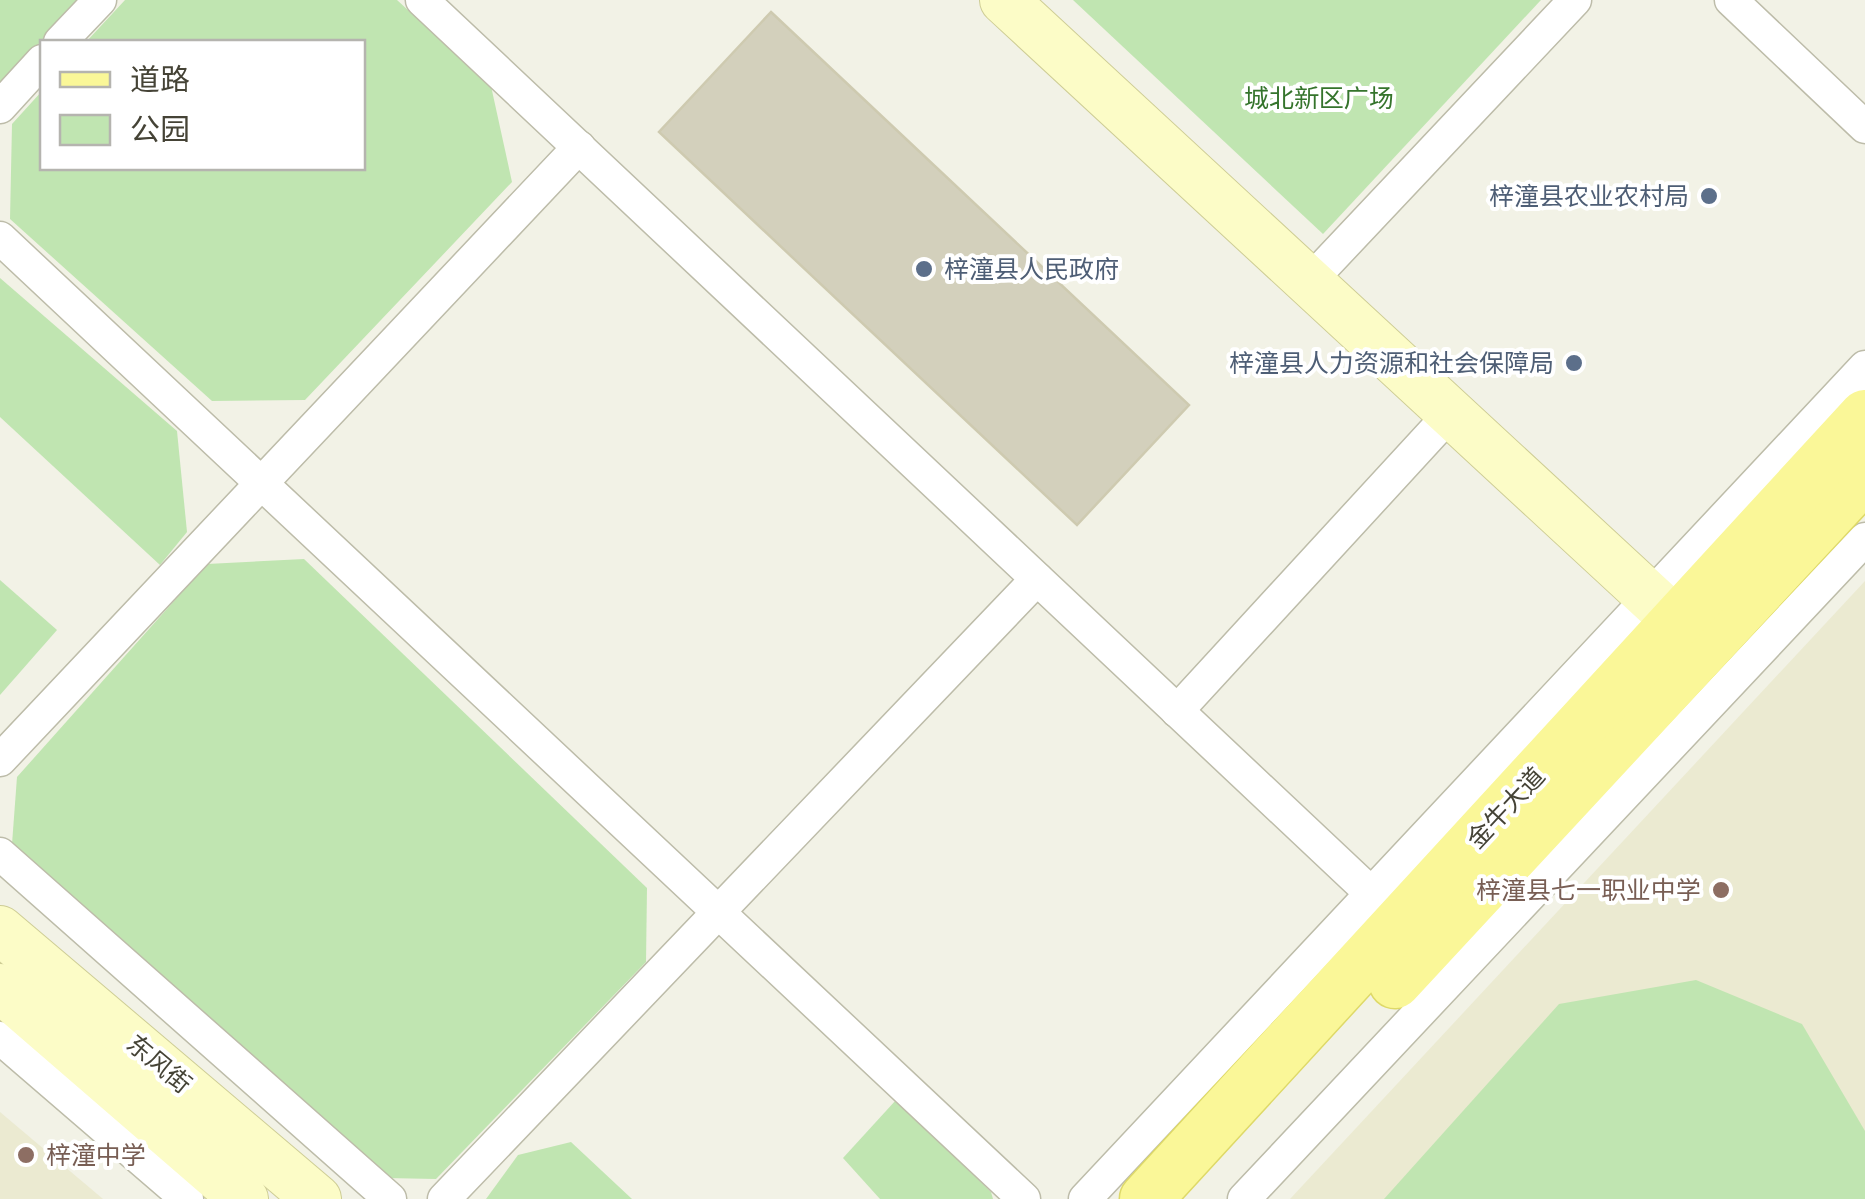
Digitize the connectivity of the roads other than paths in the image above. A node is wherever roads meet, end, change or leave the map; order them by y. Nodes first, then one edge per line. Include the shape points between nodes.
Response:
1 (100, 0) edge
2 (1004, 0) edge
3 (1575, 0) edge
4 (1730, 0) edge
5 (439, 6) edge
6 (62, 40) edge
7 (40, 64) edge
8 (0, 107) edge
9 (1865, 127) edge
10 (579, 147) junction
11 (0, 238) edge
12 (1309, 282) junction
13 (1865, 367) edge
14 (1451, 413) junction
15 (1865, 416) edge
16 (1865, 475) edge
17 (262, 483) junction
18 (1865, 539) edge
19 (1037, 578) junction
20 (1678, 622) junction
21 (1178, 711) junction
22 (0, 760) edge
23 (0, 854) edge
24 (1373, 896) junction
25 (718, 912) junction
26 (0, 930) edge
27 (0, 988) edge
28 (0, 1038) edge
29 (187, 1199) edge
30 (244, 1199) edge
31 (317, 1199) edge
32 (390, 1199) edge
33 (444, 1199) edge
34 (1024, 1199) edge
35 (1085, 1199) edge
36 (1146, 1199) edge
37 (1194, 1199) edge
38 (1244, 1199) edge

1 - 6 street
2 - 12 street
3 - 12 street
4 - 9 street
5 - 10 street
7 - 8 street
10 - 17 street
10 - 19 street
11 - 17 street
12 - 14 street
13 - 20 street
14 - 20 street
14 - 21 street
15 - 20 main road, 金牛大道
16 - 20 main road, 金牛大道
17 - 22 street
17 - 25 street
18 - 38 street
19 - 21 street
19 - 25 street
20 - 24 street
20 - 36 main road, 金牛大道
20 - 37 main road, 金牛大道
21 - 24 street
23 - 32 street
24 - 35 street
25 - 33 street
25 - 34 street
26 - 31 street, 东风街
27 - 30 street, 东风街
28 - 29 street

